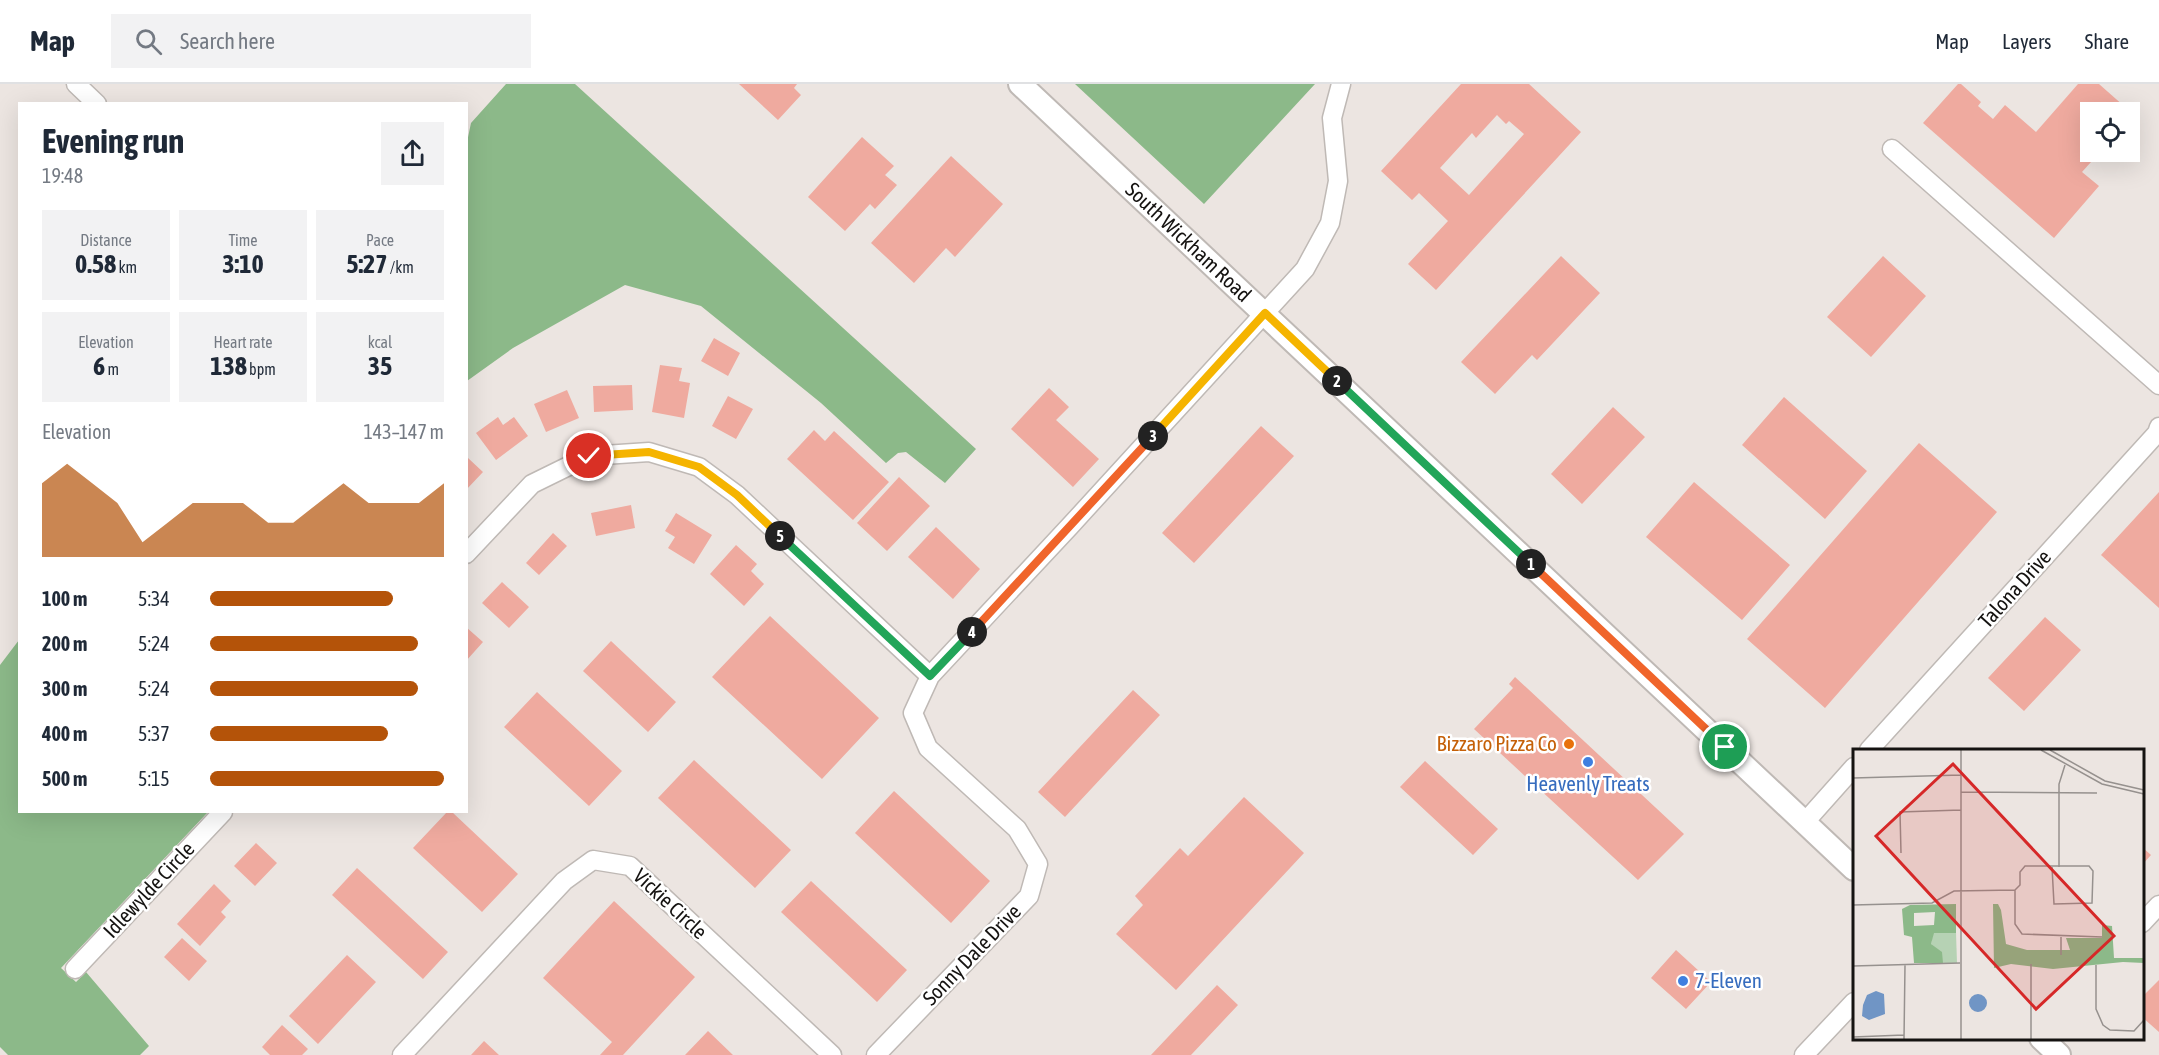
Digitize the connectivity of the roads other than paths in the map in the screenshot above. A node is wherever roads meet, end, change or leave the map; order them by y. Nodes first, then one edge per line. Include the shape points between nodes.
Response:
1 (76, 84) edge
2 (1020, 84) edge
3 (1341, 84) edge
4 (95, 102) edge
5 (1892, 149) dead end
6 (1265, 313) junction
7 (2159, 385) edge
8 (2159, 426) edge
9 (468, 552) edge
10 (930, 676) junction
11 (1870, 749) edge
12 (1853, 768) edge
13 (222, 813) edge
14 (1805, 822) junction
15 (1853, 868) edge
16 (2159, 905) edge
17 (2144, 921) edge
18 (75, 969) dead end
19 (1853, 1003) edge
20 (2042, 1040) edge
21 (402, 1055) edge
22 (832, 1055) edge
23 (876, 1055) edge
24 (1804, 1055) edge
25 (2059, 1055) edge

1 - 4 street
2 - 6 main road, South Wickham Road
3 - 6 street via 1332,118 1338,181 1330,223 1305,269
5 - 7 street
6 - 10 street
6 - 14 main road, South Wickham Road
8 - 11 street, Talona Drive via 2157,433
9 - 10 street via 532,484 589,456 649,452 699,467 737,495
10 - 23 street, Sonny Dale Drive via 913,713 928,748 1017,829 1038,864 1029,896
12 - 14 street
13 - 18 street, Idlewylde Circle
14 - 15 main road, South Wickham Road
16 - 17 street
19 - 24 street
20 - 25 main road
21 - 22 street, Vickie Circle via 564,881 593,860 630,866

